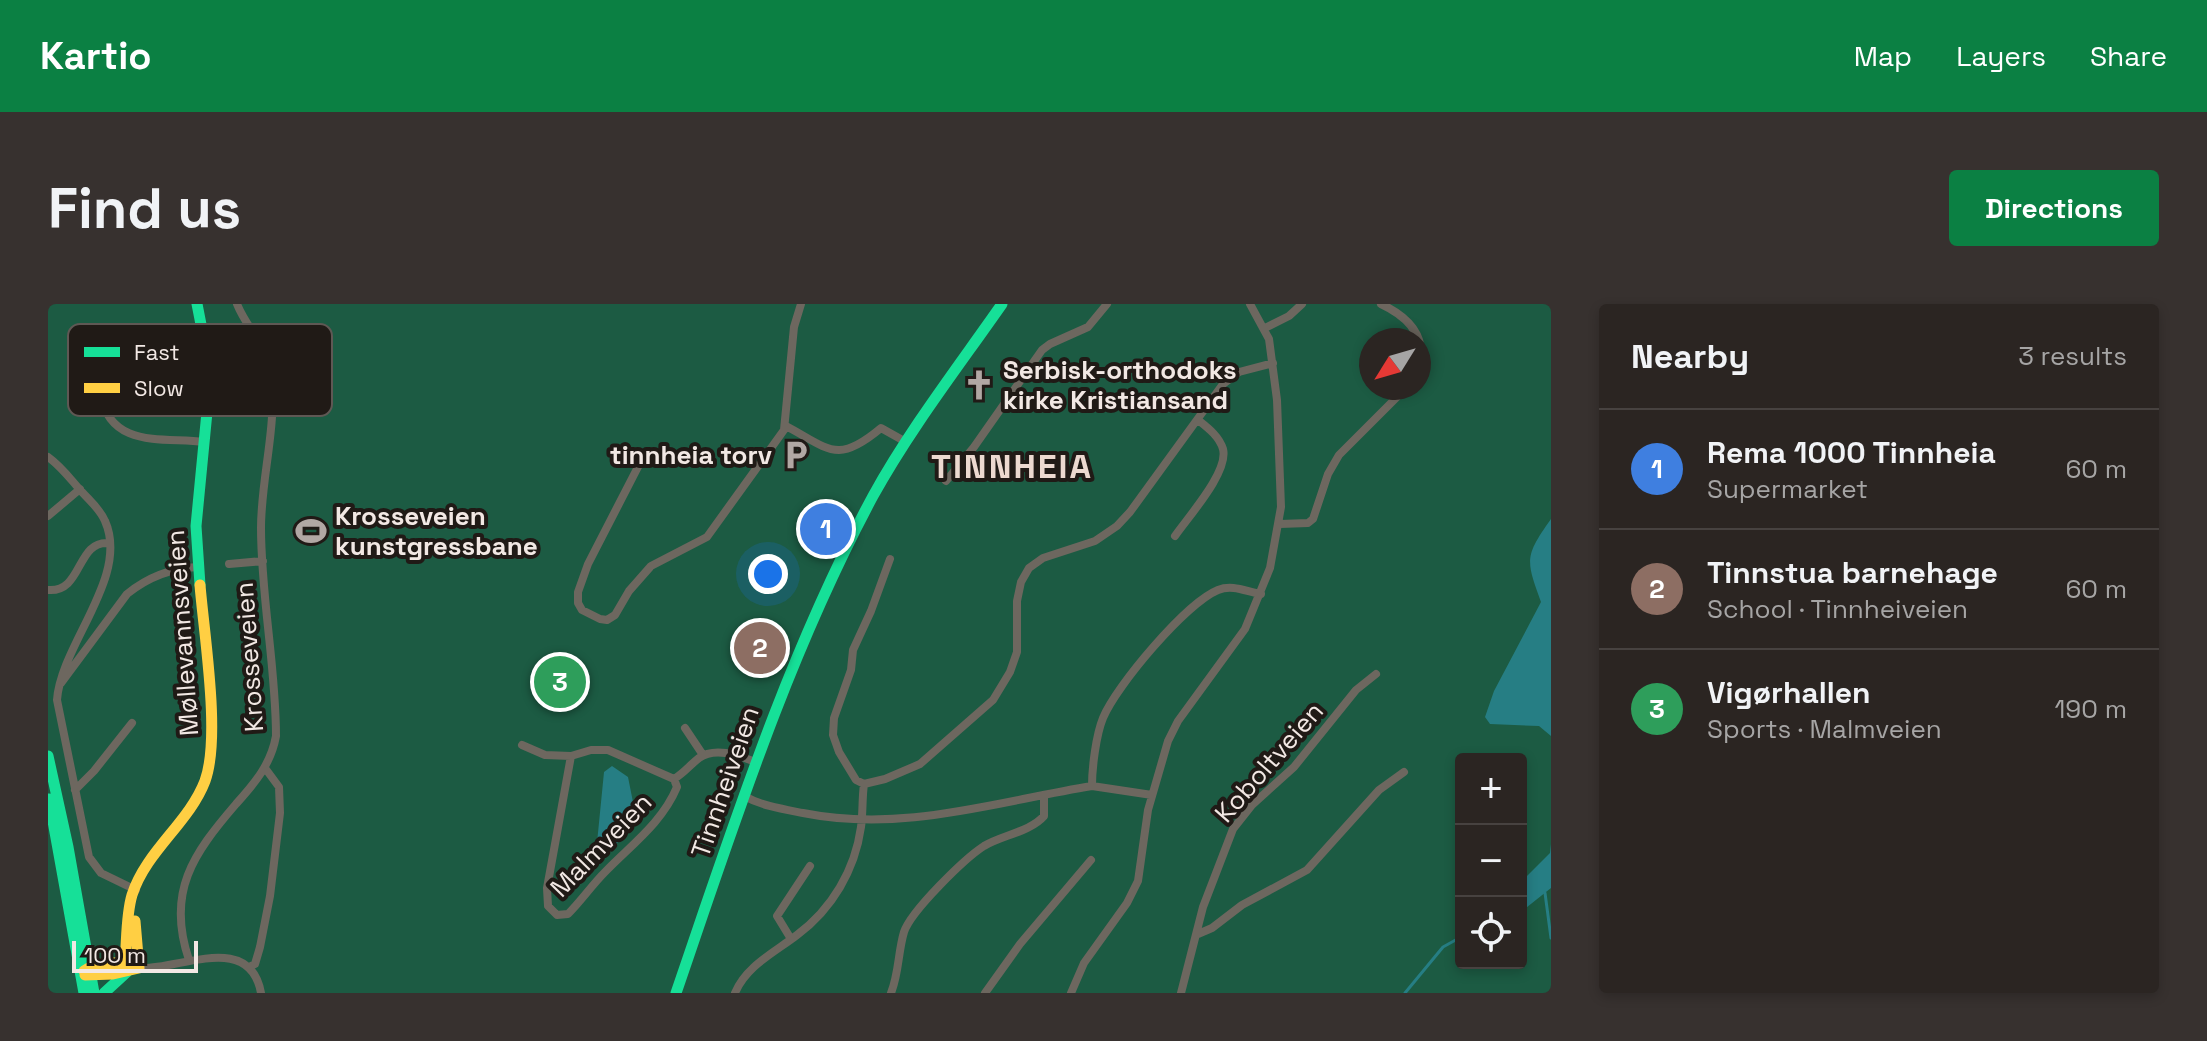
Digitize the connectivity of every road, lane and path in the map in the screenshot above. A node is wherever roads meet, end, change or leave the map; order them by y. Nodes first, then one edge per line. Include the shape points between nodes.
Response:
1 (197, 304) edge
2 (237, 304) edge
3 (801, 304) edge
4 (1002, 304) edge
5 (1107, 304) edge
6 (1250, 304) edge
7 (1302, 304) edge
8 (1384, 305) edge
9 (200, 324) edge
10 (246, 324) edge
11 (1265, 328) junction
12 (1412, 328) edge
13 (1273, 363) junction
14 (1394, 400) edge
15 (110, 416) edge
16 (207, 416) edge
17 (270, 416) edge
18 (1198, 420) junction
19 (786, 426) junction
20 (204, 442) junction
21 (906, 442) junction
22 (48, 457) edge
23 (640, 463) dead end
24 (946, 481) dead end
25 (80, 489) junction
26 (48, 516) edge
27 (1280, 524) junction
28 (1175, 536) dead end
29 (109, 543) junction
30 (890, 559) dead end
31 (263, 561) junction
32 (229, 564) dead end
33 (198, 567) junction
34 (48, 590) edge
35 (1261, 594) junction
36 (1376, 674) dead end
37 (58, 687) junction
38 (132, 723) dead end
39 (685, 728) dead end
40 (522, 745) dead end
41 (703, 755) junction
42 (48, 756) edge
43 (571, 756) junction
44 (755, 762) junction
45 (265, 768) junction
46 (1404, 772) dead end
47 (674, 779) junction
48 (864, 784) junction
49 (1092, 786) junction
50 (75, 790) junction
51 (48, 795) edge
52 (1044, 795) junction
53 (1152, 795) junction
54 (744, 796) junction
55 (862, 821) junction
56 (1091, 860) dead end
57 (810, 866) dead end
58 (136, 890) junction
59 (1198, 934) junction
60 (791, 939) junction
61 (186, 961) junction
62 (126, 967) junction
63 (249, 967) junction
64 (139, 968) junction
65 (87, 972) junction
66 (84, 993) edge
67 (94, 993) edge
68 (104, 993) edge
69 (261, 993) edge
70 (676, 993) edge
71 (735, 993) edge
72 (891, 993) edge
73 (985, 993) edge
74 (1071, 993) edge
75 (1181, 993) edge

1 - 9 main road, Møllevannsveien
2 - 10 street, Krosseveien
3 - 19 street
4 - 21 main road, Tinnheiveien
5 - 24 street via 1088,327 1042,350
6 - 11 street
7 - 11 street
8 - 12 street
11 - 13 street
13 - 18 street via 1231,377
13 - 27 street
14 - 27 street via 1339,455 1313,519
15 - 20 street via 124,432 139,438
16 - 20 main road, Møllevannsveien
17 - 31 street, Krosseveien via 261,514
18 - 28 street via 1220,442 1224,455 1209,489
18 - 48 street via 1123,521 1095,541 1029,568 1017,601 1017,652 993,700 920,764
19 - 21 street via 832,450 852,448 881,428
19 - 23 street via 707,537 660,559 615,615 600,619 582,610 578,592
20 - 33 main road, Møllevannsveien
21 - 44 main road, Tinnheiveien via 822,599
22 - 25 street
25 - 26 street
25 - 29 street via 106,522
27 - 35 street
29 - 34 street via 92,546 68,584
29 - 37 street via 105,575
30 - 48 street via 853,650 834,718 839,752
31 - 32 street, Krosseveien
31 - 45 street, Krosseveien via 276,714 274,748
33 - 37 street via 165,573 127,594
33 - 58 main road, Møllevannsveien via 212,719 209,765 196,800 154,854
35 - 49 street via 1226,588 1210,594 1140,663 1103,720
35 - 53 street via 1245,629 1178,721
36 - 59 street, Koboltveien via 1356,690 1294,767 1241,816 1210,883
37 - 50 street via 57,706
38 - 50 street
39 - 41 street
40 - 43 street, Malmveien via 545,755
41 - 44 street via 722,753
41 - 47 street, Malmveien
42 - 65 main road
43 - 47 street, Malmveien via 608,750
43 - 47 street, Malmveien via 547,888 548,906 557,915 568,914 650,829 673,796
44 - 54 main road, Tinnheiveien
45 - 61 street, Krosseveien via 189,867 182,903
45 - 63 street via 279,787 280,813 260,947
46 - 59 street via 1379,790 1307,870
48 - 55 street
49 - 52 street
49 - 53 street
50 - 58 street via 91,863
51 - 65 main road
52 - 55 street via 983,809
52 - 72 street via 1039,822 977,850 916,912 905,930
53 - 74 street via 1138,881 1084,963
54 - 55 street via 783,809
54 - 70 main road, Tinnheiveien
55 - 60 street via 844,882 816,919
56 - 73 street
57 - 60 street via 777,916
58 - 62 main road via 130,904
58 - 64 main road
59 - 75 street, Koboltveien
60 - 71 street via 747,973
61 - 63 street via 225,958
61 - 64 street
62 - 64 main road
62 - 65 main road
62 - 68 main road
63 - 69 street
65 - 66 main road
65 - 67 main road

